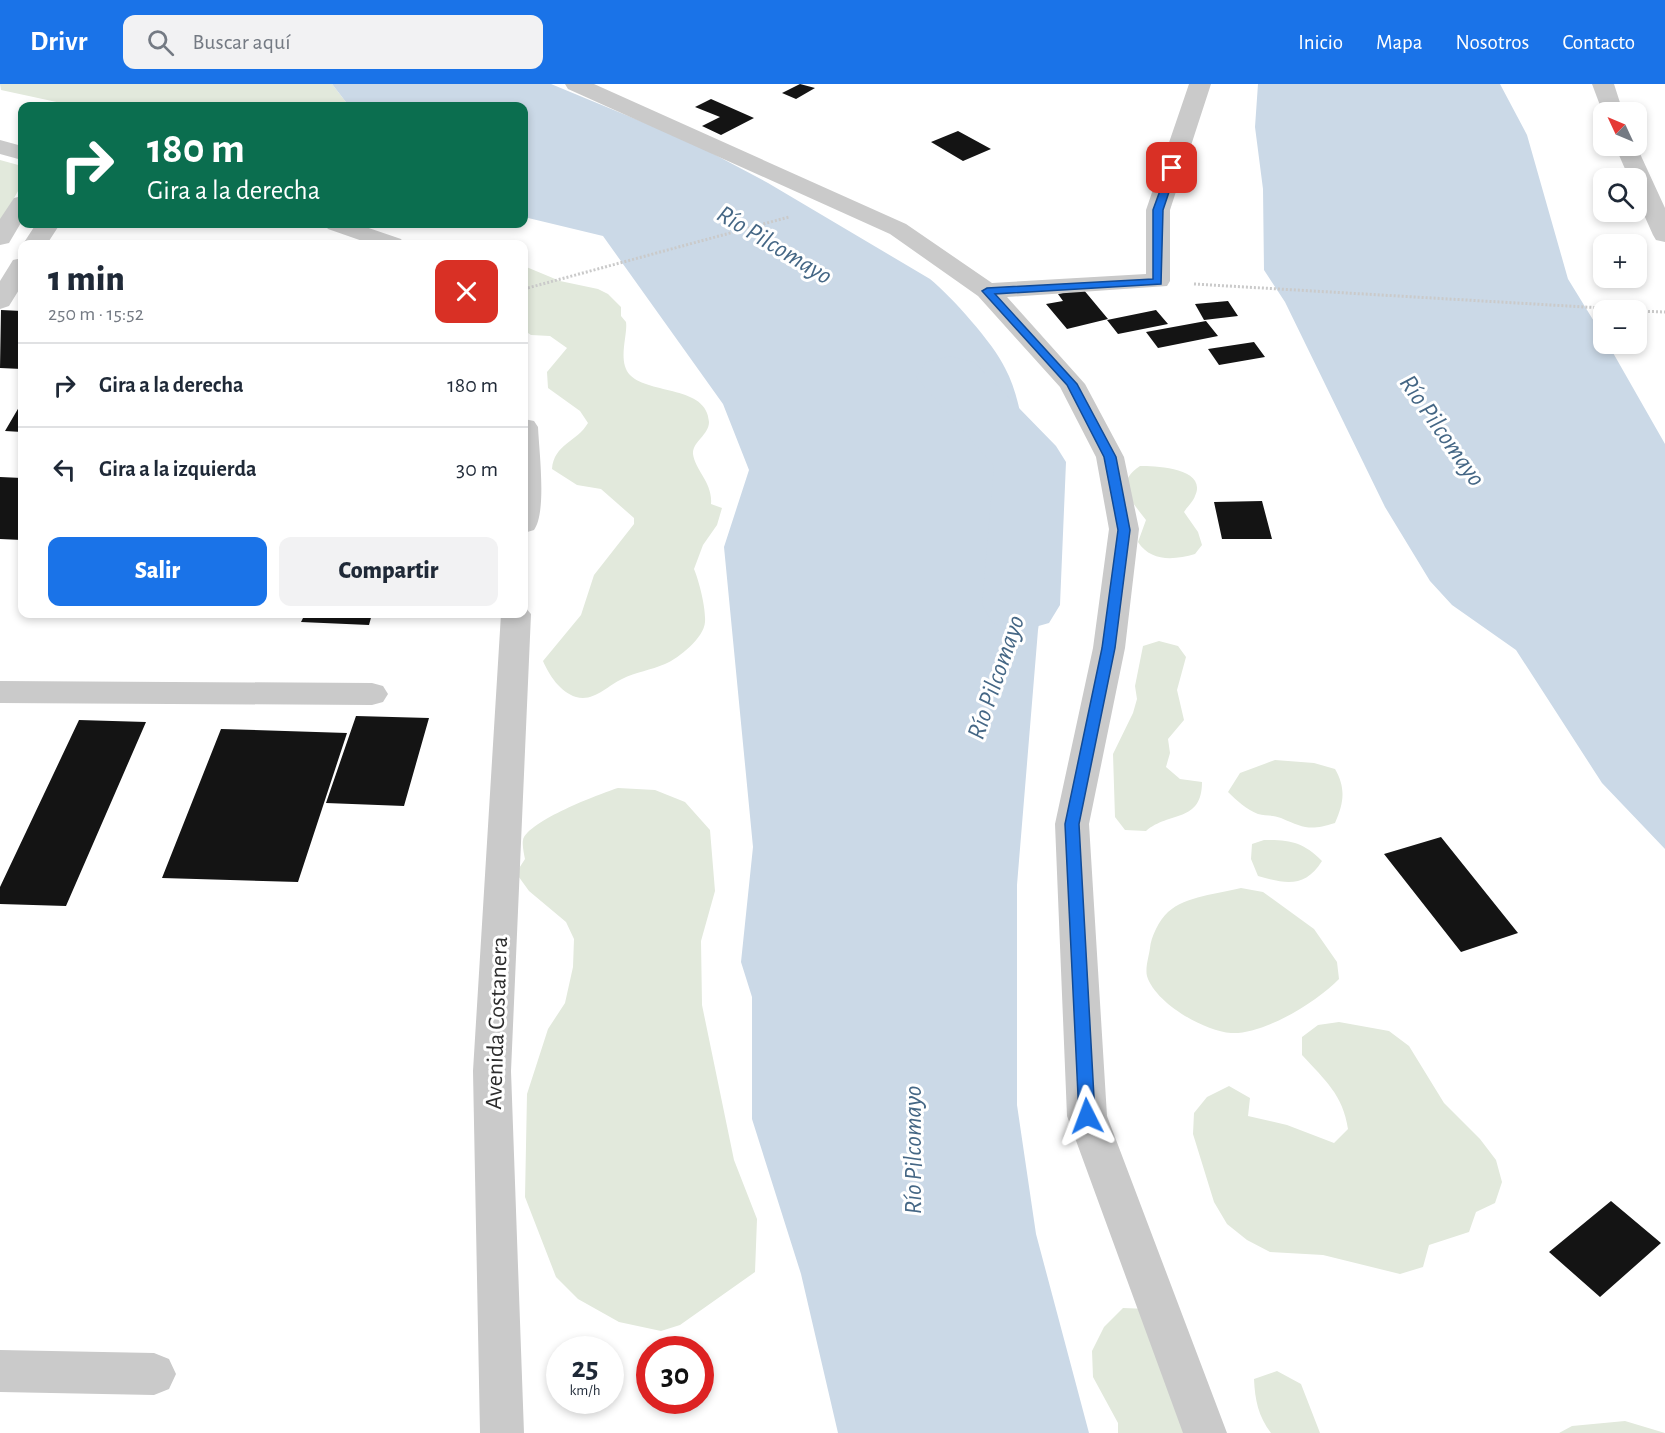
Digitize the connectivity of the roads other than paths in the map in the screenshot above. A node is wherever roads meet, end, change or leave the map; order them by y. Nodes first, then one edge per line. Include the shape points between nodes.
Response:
1 (576, 84) edge
2 (1200, 84) edge
3 (1603, 84) edge
4 (1609, 102) edge
5 (0, 147) edge
6 (18, 152) edge
7 (1630, 156) edge
8 (18, 209) edge
9 (347, 228) edge
10 (1665, 236) edge
11 (0, 238) edge
12 (381, 240) edge
13 (18, 272) edge
14 (987, 291) junction
15 (0, 302) edge
16 (516, 618) edge
17 (0, 692) edge
18 (372, 694) dead end
19 (0, 1371) edge
20 (154, 1374) dead end
21 (502, 1433) edge
22 (1205, 1433) edge

1 - 14 street via 898,229
2 - 14 street via 1158,210 1158,282
3 - 4 street
5 - 6 street
7 - 10 street
8 - 11 street
9 - 12 street
13 - 15 street
14 - 22 street via 1072,384 1110,457 1124,530 1109,648 1072,824 1087,1116
16 - 21 street, Avenida Costanera via 492,1071
17 - 18 street
19 - 20 street

